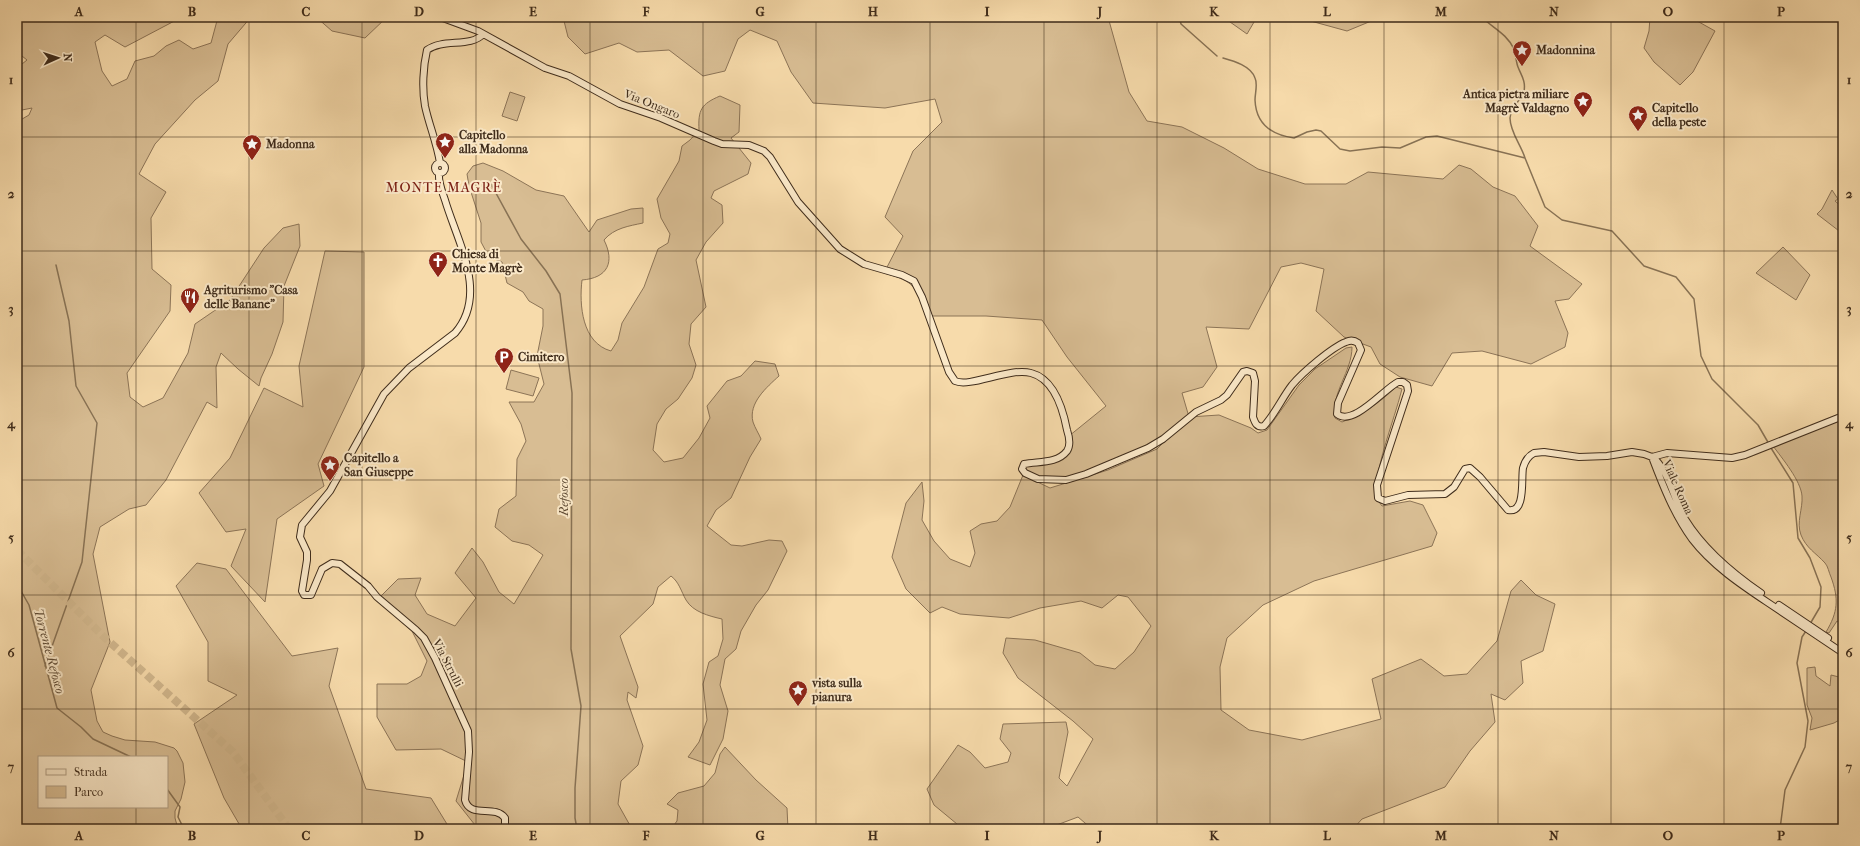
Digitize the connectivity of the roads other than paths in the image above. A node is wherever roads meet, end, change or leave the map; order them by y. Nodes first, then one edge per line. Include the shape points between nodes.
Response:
1 (440, 17) edge
2 (483, 34) junction
3 (1843, 416) edge
4 (1652, 457) junction
5 (1842, 650) edge
6 (504, 829) edge

1 - 2 main road, Via Ongaro
2 - 4 main road, Via Ongaro via 545,68 569,76 627,107 661,118 722,144 749,145 764,151 798,202 840,249 855,260 902,275 914,282 922,297 949,372 955,381 1028,372 1036,375 1057,396 1065,417 1069,436 1068,447 1062,455 1051,460 1024,464 1022,469 1025,473 1038,479 1066,480 1148,448 1196,412 1221,400 1243,372 1253,373 1253,417 1258,426 1264,426 1299,378 1341,344 1354,341 1361,346 1361,350 1338,403 1337,414 1344,417 1352,415 1371,404 1398,382 1408,387 1377,486 1378,498 1381,500 1408,495 1445,494 1454,487 1465,468 1470,468 1511,511 1518,508 1521,502 1524,467 1526,460 1534,452 1579,457 1632,452
2 - 6 main road, Via Strulli via 477,40 442,43 427,50 424,86 425,105 440,163 445,168 439,173 439,180 466,258 470,304 465,319 456,333 397,379 384,394 330,491 307,517 300,529 300,537 307,555 303,594 312,594 322,569 332,563 340,564 368,586 424,638 468,731 466,804 474,810 500,813 505,818
3 - 4 main road via 1732,458 1667,453
4 - 5 main road, Viale Roma via 1662,467 1685,519 1720,561 1780,609

